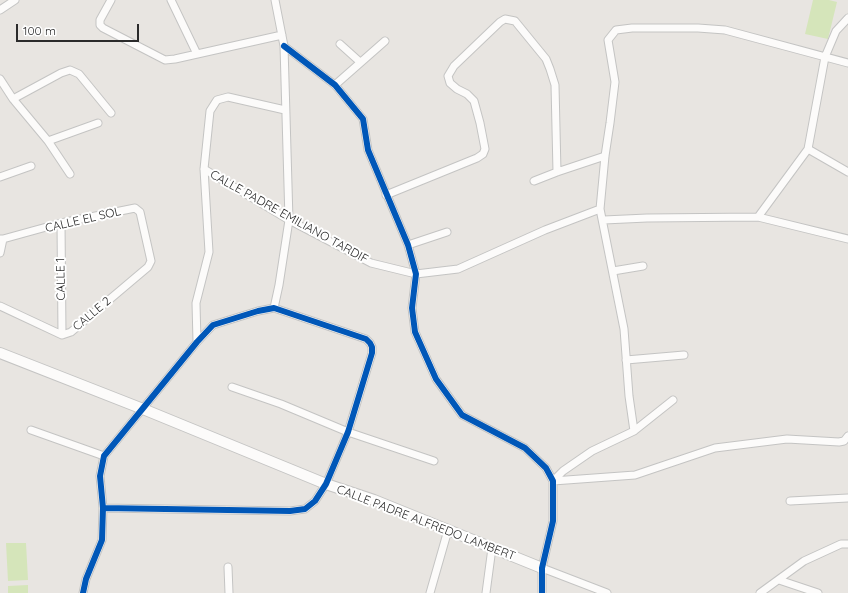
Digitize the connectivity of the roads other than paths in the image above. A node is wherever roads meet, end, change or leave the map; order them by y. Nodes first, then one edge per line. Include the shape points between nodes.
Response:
1 (15, 0) edge
2 (111, 0) edge
3 (171, 0) edge
4 (275, 0) edge
5 (0, 10) edge
6 (848, 18) edge
7 (282, 35) junction
8 (384, 41) dead end
9 (340, 44) dead end
10 (284, 46) junction
11 (197, 54) junction
12 (825, 58) junction
13 (360, 62) junction
14 (848, 63) edge
15 (0, 79) edge
16 (334, 85) junction
17 (13, 99) junction
18 (285, 110) junction
19 (111, 113) dead end
20 (98, 123) dead end
21 (48, 141) junction
22 (808, 149) junction
23 (605, 156) junction
24 (30, 166) dead end
25 (204, 169) junction
26 (557, 172) junction
27 (848, 172) edge
28 (70, 174) dead end
29 (0, 177) edge
30 (534, 181) dead end
31 (386, 195) junction
32 (600, 209) junction
33 (758, 217) junction
34 (289, 220) junction
35 (604, 220) junction
36 (61, 223) junction
37 (447, 232) dead end
38 (146, 236) joint
39 (1, 239) edge
40 (848, 240) edge
41 (408, 245) junction
42 (0, 253) edge
43 (643, 266) dead end
44 (613, 271) junction
45 (416, 274) junction
46 (0, 306) edge
47 (274, 308) junction
48 (62, 335) junction
49 (197, 342) junction
50 (0, 353) edge
51 (684, 355) dead end
52 (626, 360) junction
53 (232, 387) dead end
54 (673, 400) dead end
55 (143, 409) junction
56 (31, 430) dead end
57 (634, 431) junction
58 (348, 432) junction
59 (848, 436) edge
60 (104, 456) junction
61 (434, 461) dead end
62 (553, 481) junction
63 (326, 484) junction
64 (848, 498) edge
65 (790, 501) dead end
66 (103, 508) junction
67 (448, 530) junction
68 (848, 544) edge
69 (492, 548) junction
70 (228, 567) dead end
71 (542, 568) junction
72 (779, 580) junction
73 (82, 593) edge
74 (229, 593) edge
75 (430, 593) edge
76 (486, 593) edge
77 (542, 593) edge
78 (607, 593) edge
79 (760, 593) edge
80 (818, 593) edge

1 - 5 street
2 - 11 street via 100,20 103,28 165,60
3 - 11 street
4 - 7 street
6 - 12 street via 836,31
7 - 10 street
7 - 11 street
8 - 13 street
9 - 13 street
10 - 16 street
10 - 18 street
12 - 14 street
12 - 22 street
12 - 23 street via 725,30 616,30 608,40 615,82
13 - 16 street
15 - 17 street
16 - 31 street via 363,119 368,150
17 - 19 street via 70,70 79,74
17 - 21 street
18 - 25 street via 228,97 217,100 210,111
18 - 34 street
20 - 21 street
21 - 28 street
22 - 27 street
22 - 33 street
23 - 26 street
23 - 32 street
24 - 29 street
25 - 34 street, CALLE PADRE EMILIANO TARDIF
25 - 49 street via 209,252 196,303
26 - 30 street
26 - 31 street via 555,85 550,69 546,59 515,20 505,19 454,66 448,76 456,89 474,100 485,148 483,154
31 - 41 street
32 - 35 street
32 - 45 street, CALLE PADRE EMILIANO TARDIF via 545,230 458,269
33 - 35 street
33 - 40 street
34 - 45 street, CALLE PADRE EMILIANO TARDIF via 371,263
34 - 47 street
35 - 44 street
36 - 38 street, CALLE EL SOL via 135,208 140,212
36 - 39 street, CALLE EL SOL
36 - 48 street, CALLE 1
37 - 41 street
38 - 48 street, CALLE 2 via 151,261 148,267 71,332
39 - 42 street
41 - 45 street
43 - 44 street
44 - 52 street via 624,329
45 - 62 street via 412,308 415,332 436,379 462,415 525,448 546,468
46 - 48 street, CALLE 2
47 - 49 street via 213,326
47 - 58 street via 366,339 370,343 372,353
49 - 55 street
50 - 55 street, CALLE PADRE ALFREDO LAMBERT
51 - 52 street
52 - 57 street
53 - 58 street
54 - 57 street
55 - 60 street
55 - 63 street, CALLE PADRE ALFREDO LAMBERT
56 - 60 street
57 - 62 street via 592,451
58 - 61 street
58 - 63 street
59 - 62 street via 839,442 787,439 715,448 635,475
60 - 66 street via 100,476
62 - 71 street via 553,521
63 - 66 street via 315,501 305,509 290,511
63 - 67 street, CALLE PADRE ALFREDO LAMBERT
64 - 65 street
66 - 73 street via 102,540
67 - 69 street, CALLE PADRE ALFREDO LAMBERT
67 - 75 street
68 - 72 street via 841,544 804,561
69 - 71 street, CALLE PADRE ALFREDO LAMBERT
69 - 76 street
70 - 74 street
71 - 77 street
71 - 78 street, CALLE PADRE ALFREDO LAMBERT
72 - 79 street
72 - 80 street

